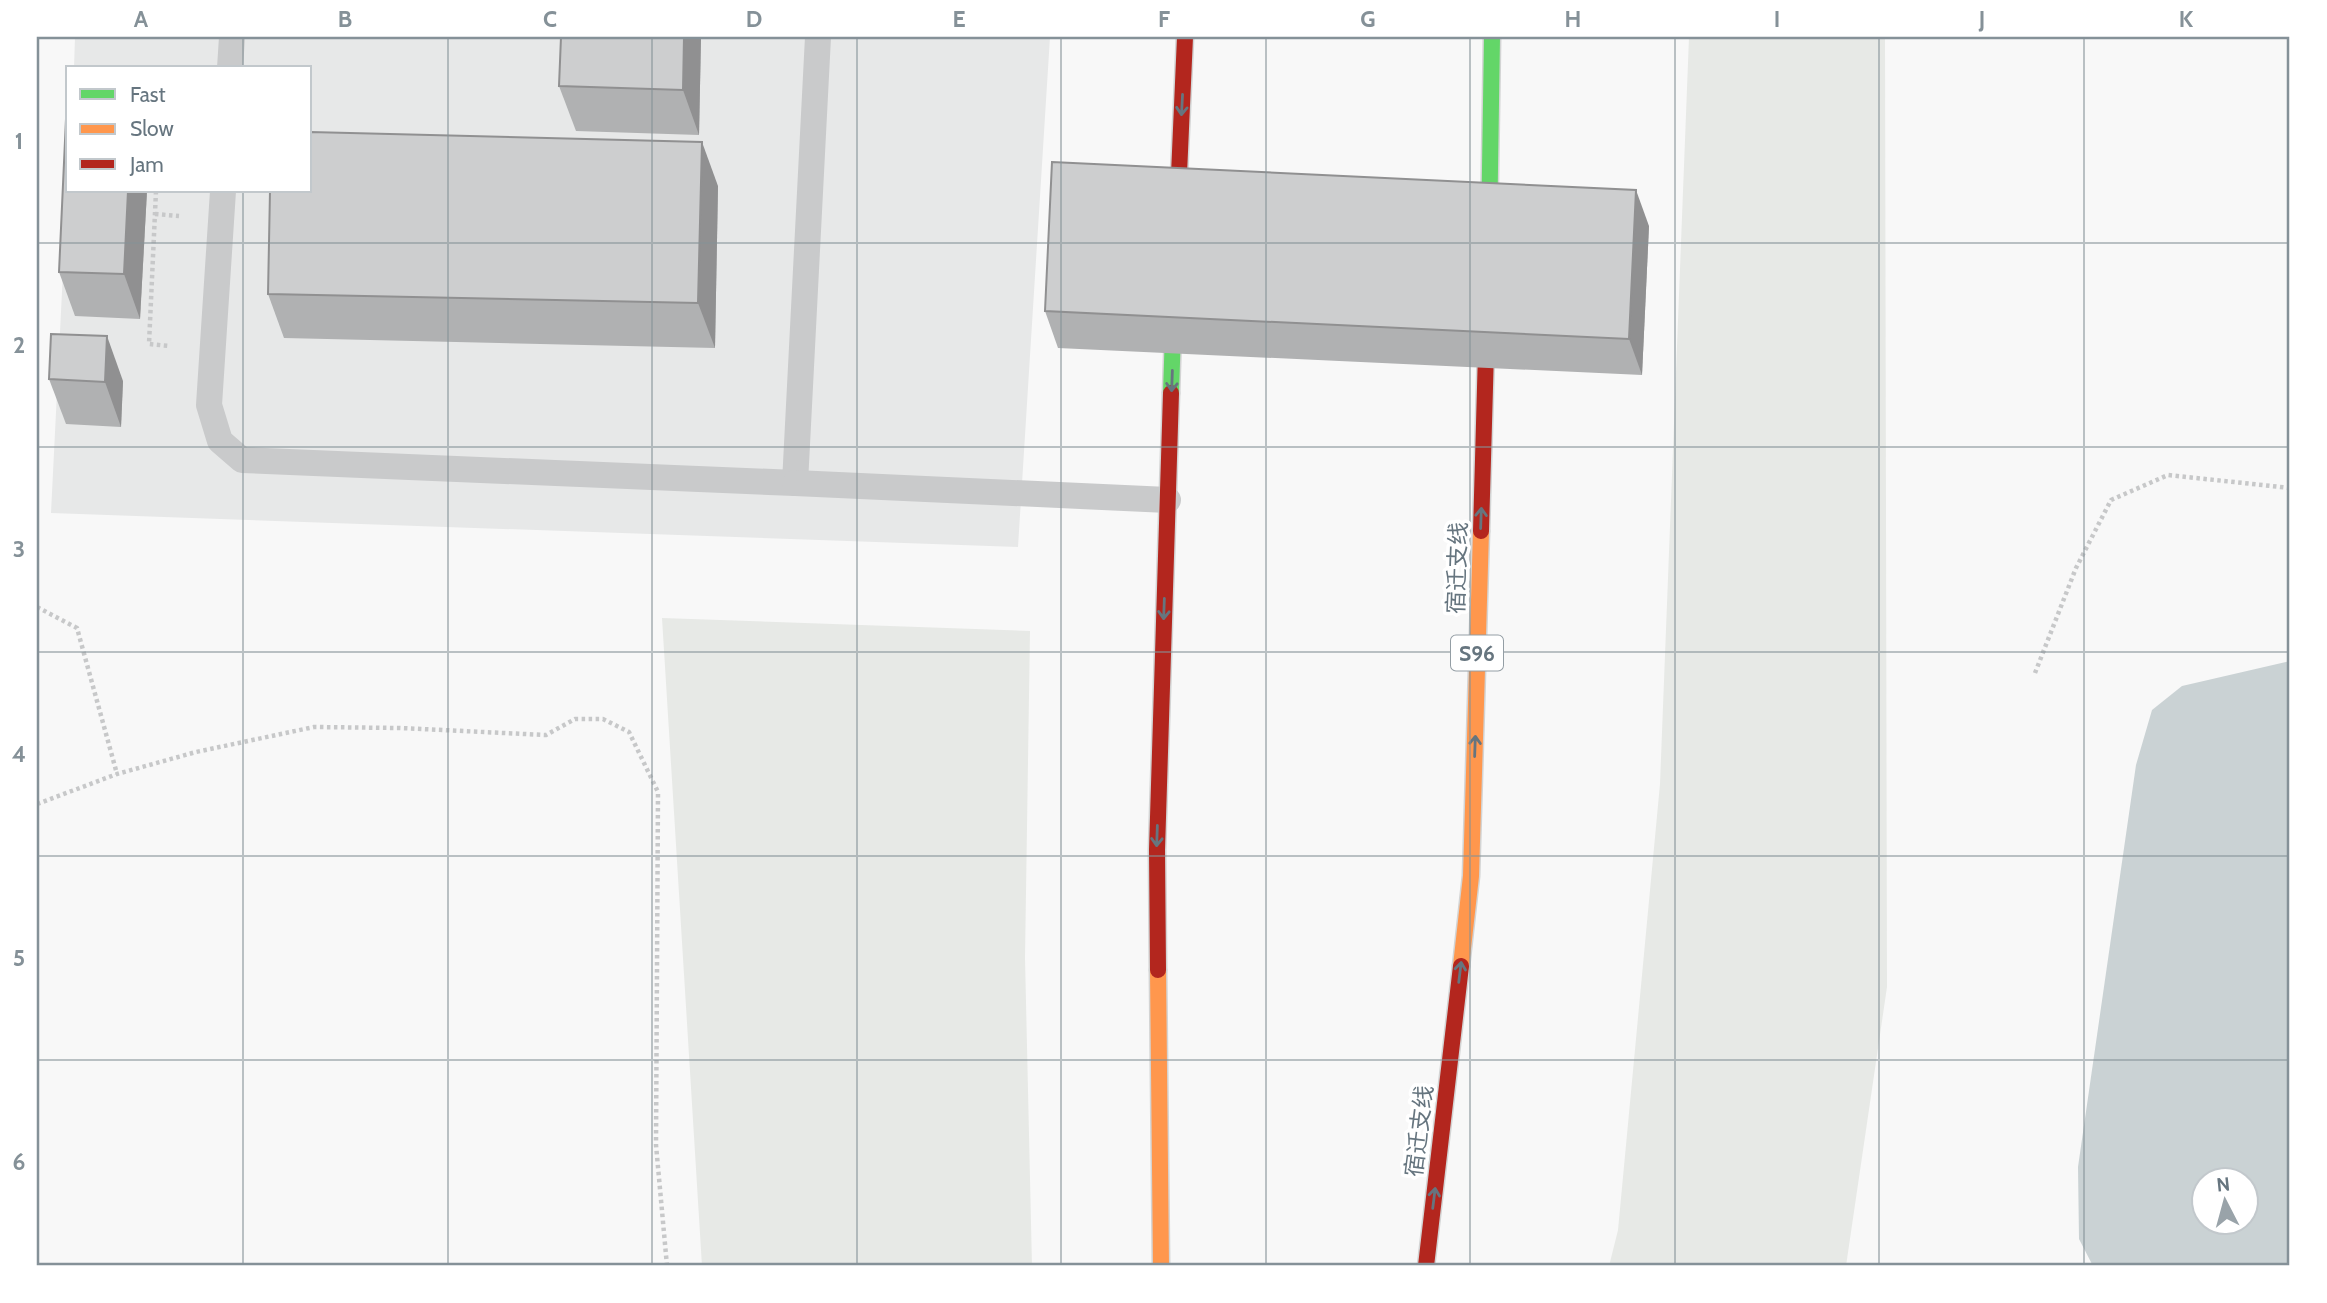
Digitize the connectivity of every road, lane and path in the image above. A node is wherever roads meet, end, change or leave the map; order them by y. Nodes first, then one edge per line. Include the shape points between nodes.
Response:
1 (232, 37) edge
2 (818, 37) edge
3 (1185, 37) edge
4 (1492, 37) edge
5 (230, 66) edge
6 (156, 192) edge
7 (223, 192) edge
8 (1177, 230) edge
9 (1489, 253) edge
10 (1175, 284) edge
11 (1487, 295) edge
12 (213, 350) junction
13 (795, 483) junction
14 (2290, 487) edge
15 (1168, 500) junction
16 (37, 607) edge
17 (2035, 673) dead end
18 (117, 774) junction
19 (37, 804) edge
20 (667, 1266) edge
21 (1161, 1266) edge
22 (1426, 1266) edge

1 - 5 lane
2 - 13 lane
3 -> 8 highway
4 - 9 highway
6 - 12 path via 149,344
7 - 12 lane
10 -> 15 highway
22 -> 11 highway, 宿迁支线 / S96 via 1471,876
12 - 13 lane via 209,405 220,441 242,460
13 - 15 lane
14 - 17 path via 2168,475 2111,500 2076,568
15 -> 21 highway via 1157,850
16 - 18 path via 77,628
18 - 19 path
18 - 20 path via 314,727 546,735 575,719 603,719 629,732 658,792 656,1145

